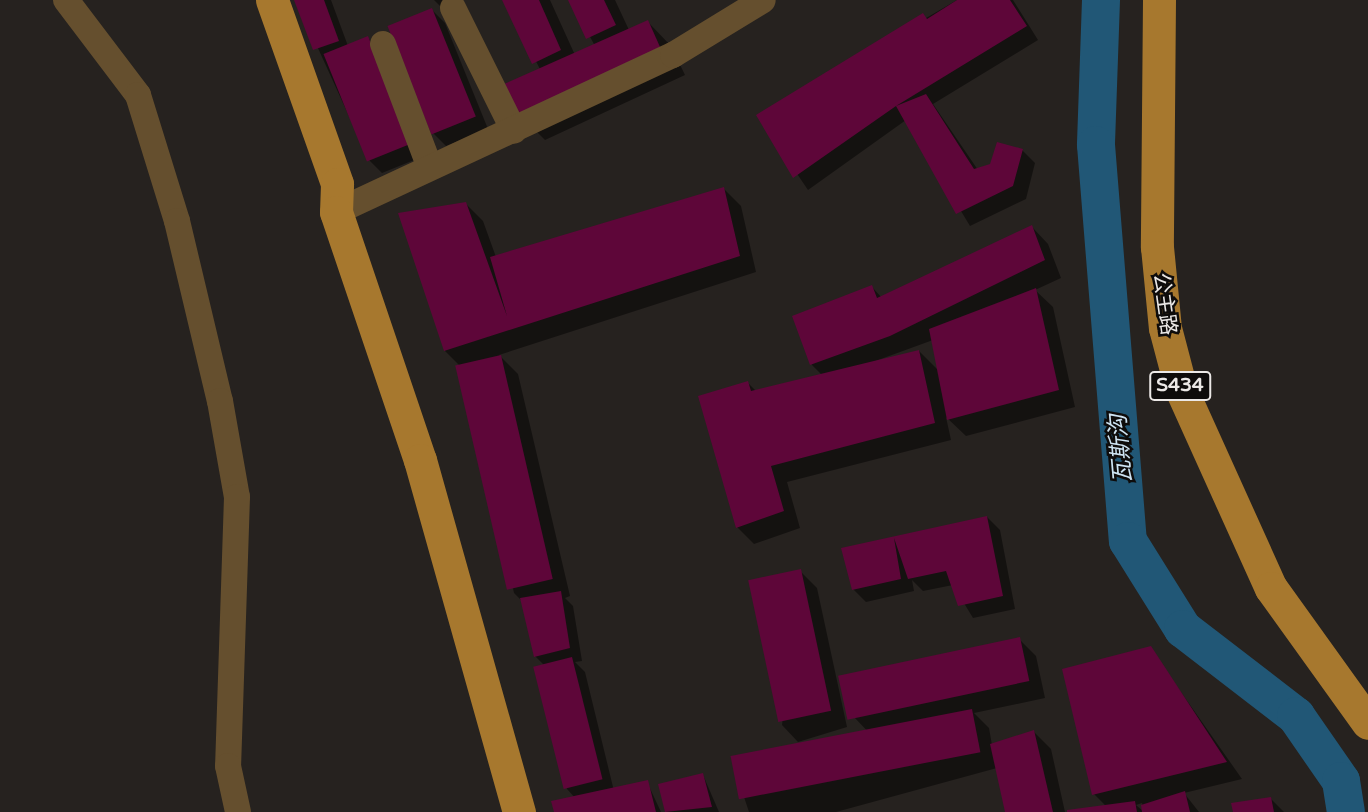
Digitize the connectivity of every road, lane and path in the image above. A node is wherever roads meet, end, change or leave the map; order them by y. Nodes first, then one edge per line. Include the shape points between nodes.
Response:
1 (66, 0) edge
2 (253, 0) edge
3 (272, 0) edge
4 (763, 0) edge
5 (1159, 0) edge
6 (453, 8) dead end
7 (383, 44) dead end
8 (514, 131) junction
9 (429, 165) junction
10 (336, 212) junction
11 (1368, 723) edge
12 (238, 812) edge
13 (519, 812) edge

1 - 12 street via 138,95 177,221 220,401 237,497 228,766
2 - 10 main road via 318,191
3 - 10 main road via 337,184
4 - 8 street via 673,55
5 - 11 main road, 公主路 / S434 via 1157,247 1166,328 1181,388 1271,588
6 - 8 street
7 - 9 street
8 - 9 street
9 - 10 street
10 - 13 main road via 420,460

